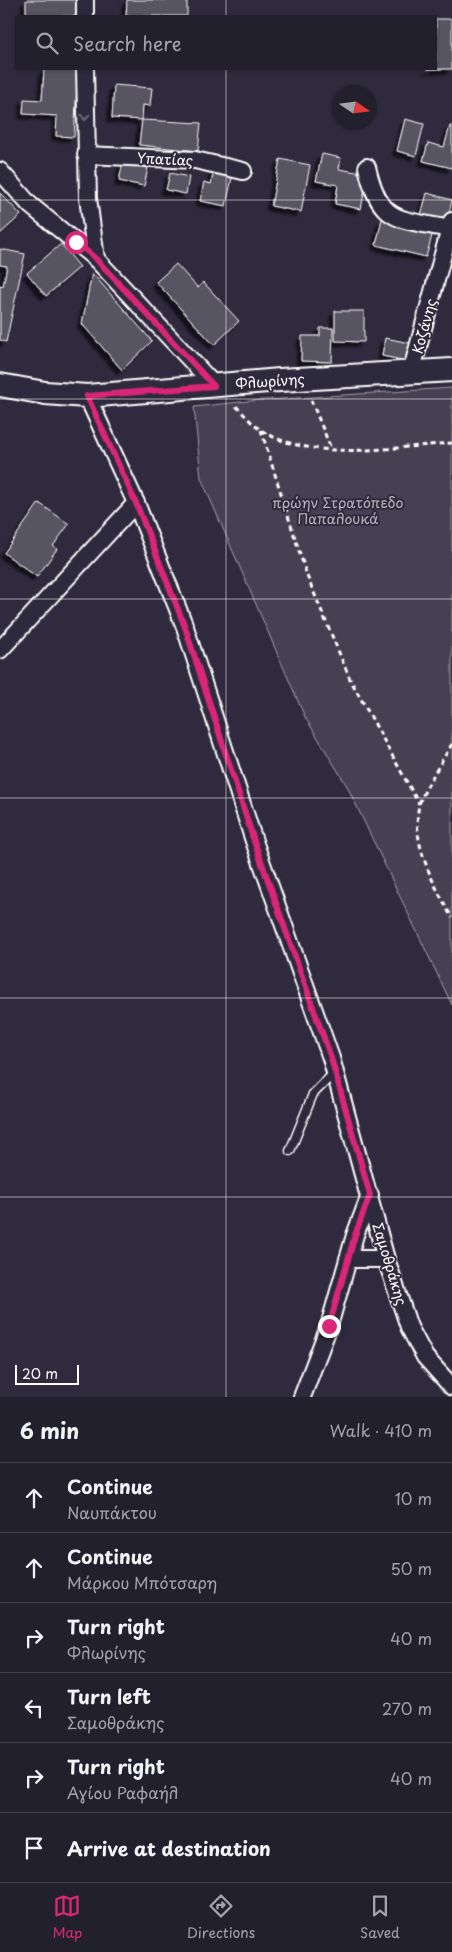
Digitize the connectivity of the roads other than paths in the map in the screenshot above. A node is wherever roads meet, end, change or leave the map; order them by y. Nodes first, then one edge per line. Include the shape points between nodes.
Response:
1 (85, 0) edge
2 (85, 15) edge
3 (85, 70) edge
4 (86, 155) junction
5 (367, 167) dead end
6 (0, 171) edge
7 (243, 171) dead end
8 (451, 225) edge
9 (96, 259) junction
10 (452, 370) edge
11 (411, 373) junction
12 (214, 386) junction
13 (1, 390) edge
14 (87, 396) junction
15 (136, 503) junction
16 (0, 650) edge
17 (335, 1072) junction
18 (290, 1151) dead end
19 (370, 1195) junction
20 (348, 1259) junction
21 (386, 1259) junction
22 (452, 1387) edge
23 (302, 1397) edge

1 - 2 street
3 -> 4 street
4 - 7 street, Υπατίας via 195,160
4 - 9 street via 89,216
5 - 8 street via 375,197 386,211 408,220
6 - 9 street via 30,205
8 - 11 street, Κοζάνης
9 - 12 street
10 - 11 main road, Φλωρίνης
11 - 12 main road, Φλωρίνης
12 - 14 main road, Φλωρίνης
13 - 14 main road, Φλωρίνης
14 - 15 street, Σαμοθράκης
15 - 16 street
15 - 17 street, Σαμοθράκης via 185,627 254,841
17 - 18 lane via 313,1094
17 - 19 street, Σαμοθράκης
19 - 20 street
19 - 21 street, Σαμοθράκης
20 - 21 street
20 - 23 street via 329,1326
21 - 22 street, Σαμοθράκης via 409,1327 436,1372

